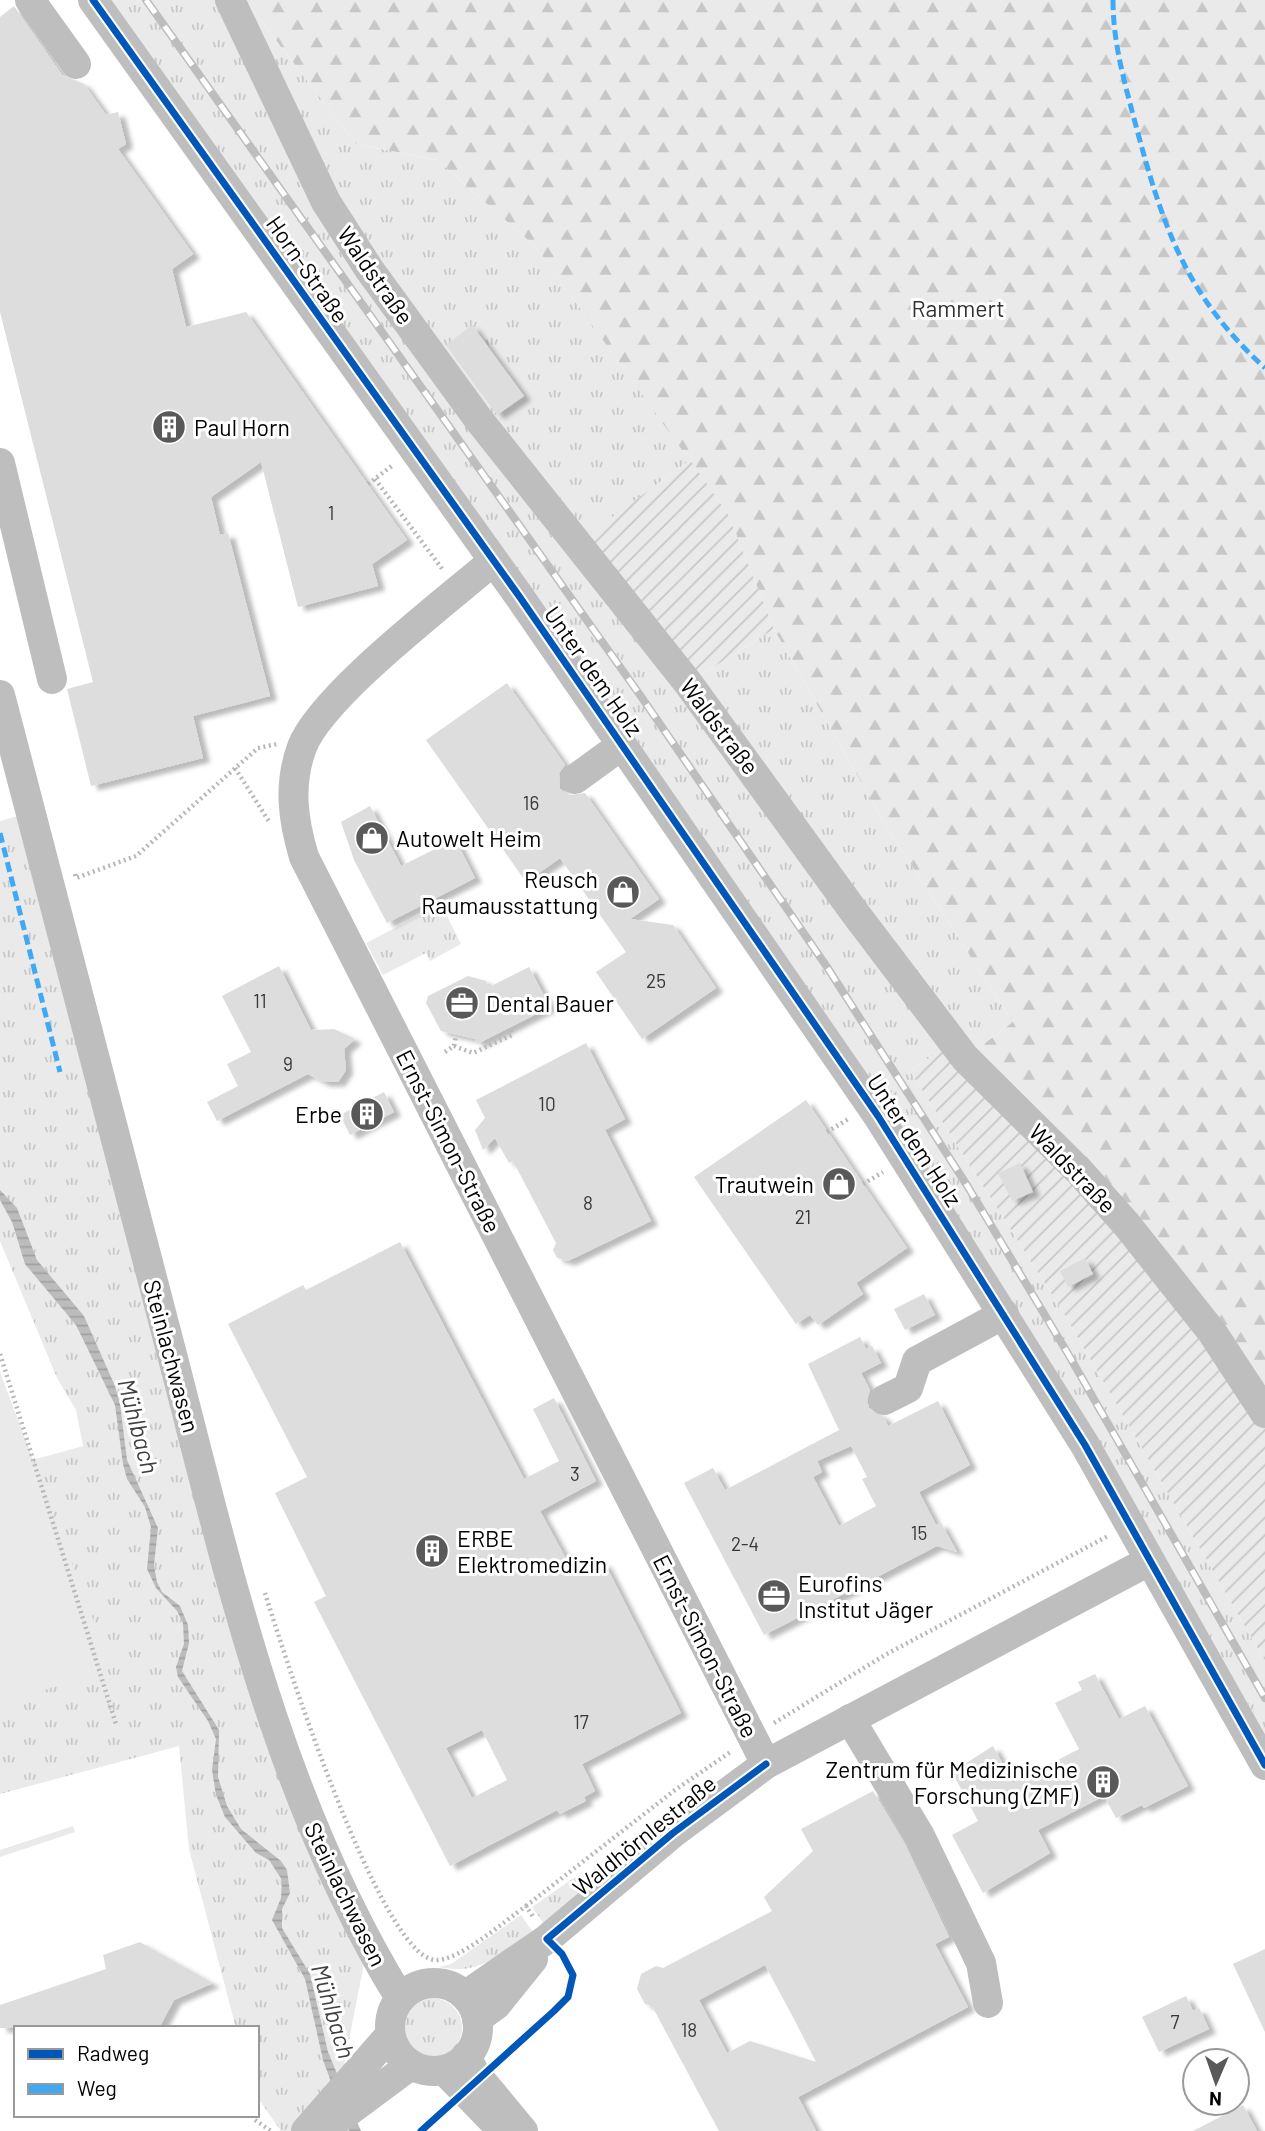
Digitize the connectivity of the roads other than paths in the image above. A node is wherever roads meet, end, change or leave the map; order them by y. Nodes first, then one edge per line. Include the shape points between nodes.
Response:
1 (30, 0) edge
2 (93, 0) edge
3 (230, 0) edge
4 (76, 64) dead end
5 (0, 463) edge
6 (493, 561) junction
7 (52, 679) dead end
8 (1, 700) edge
9 (622, 745) junction
10 (575, 779) dead end
11 (1004, 1314) junction
12 (884, 1400) dead end
13 (1265, 1413) edge
14 (1149, 1562) junction
15 (850, 1719) junction
16 (766, 1764) junction
17 (1265, 1765) edge
18 (400, 1998) junction
19 (988, 2003) dead end
20 (472, 2007) junction
21 (390, 2035) junction
22 (411, 2065) junction
23 (460, 2070) junction
24 (361, 2088) junction
25 (511, 2128) edge
26 (306, 2131) edge
27 (322, 2131) edge

1 - 4 street
2 - 6 street, Horn-Straße
3 - 13 street, Waldstraße via 326,202 471,409 688,684 965,1058 1127,1225 1212,1332
5 - 7 street
6 - 9 street, Unter dem Holz
6 - 16 street, Ernst-Simon-Straße via 319,717 302,746 292,785 294,822 314,876
8 - 18 street, Steinlachwasen via 257,1673 318,1840
9 - 10 street
9 - 11 street, Unter dem Holz via 878,1116
11 - 12 street via 917,1361 908,1388
11 - 14 street, Unter dem Holz via 1085,1445
14 - 15 street, Waldhörnlestraße
14 - 17 street, Unter dem Holz
15 - 16 street, Waldhörnlestraße
15 - 19 street via 926,1848 981,1963
16 - 20 street, Waldhörnlestraße via 673,1833
18 - 20 street via 416,1986 437,1983
18 - 21 street via 393,2009
20 - 23 street via 477,2036
21 - 22 street via 400,2056
21 - 24 street
22 - 23 street via 429,2071
22 - 24 street
23 - 25 street
24 - 26 street
24 - 27 street

